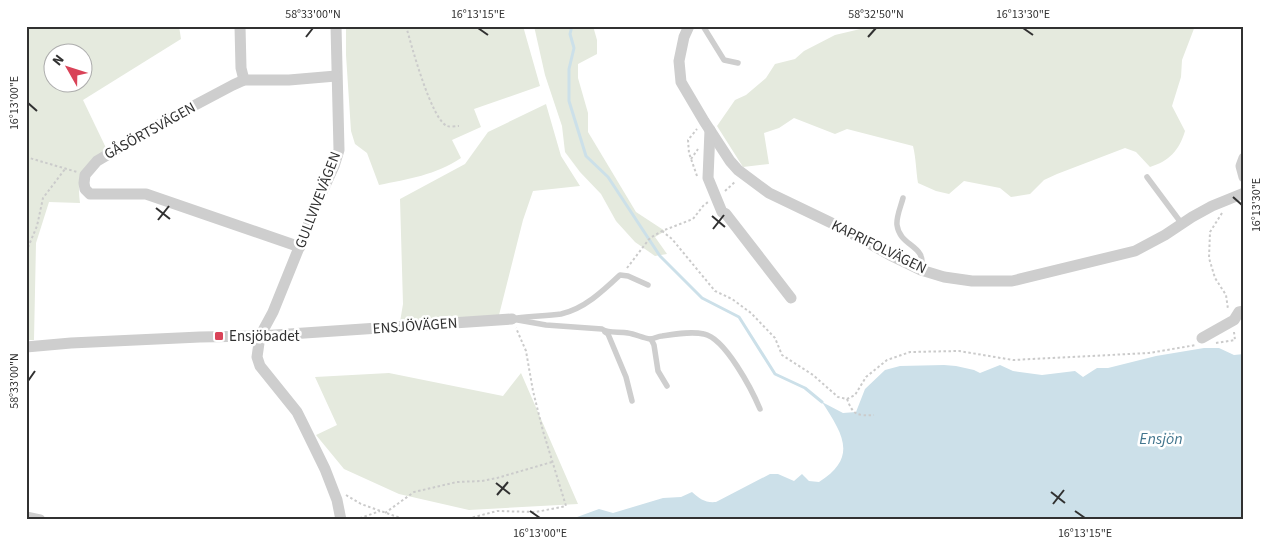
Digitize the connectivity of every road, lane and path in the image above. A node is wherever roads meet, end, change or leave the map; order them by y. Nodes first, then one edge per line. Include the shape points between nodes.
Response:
1 (240, 26) edge
2 (336, 26) edge
3 (406, 26) edge
4 (689, 26) edge
5 (703, 26) edge
6 (738, 63) dead end
7 (336, 76) junction
8 (244, 80) junction
9 (459, 126) dead end
10 (707, 126) junction
11 (26, 157) edge
12 (1244, 158) edge
13 (66, 169) junction
14 (85, 175) junction
15 (744, 175) junction
16 (697, 177) dead end
17 (1147, 177) dead end
18 (1244, 177) edge
19 (1244, 193) edge
20 (716, 197) junction
21 (903, 198) dead end
22 (1226, 199) junction
23 (704, 201) dead end
24 (703, 206) junction
25 (1182, 224) junction
26 (662, 231) junction
27 (300, 247) junction
28 (26, 252) edge
29 (921, 270) junction
30 (620, 275) junction
31 (648, 285) dead end
32 (791, 298) dead end
33 (1244, 311) edge
34 (512, 319) junction
35 (1232, 320) junction
36 (605, 332) junction
37 (260, 336) junction
38 (651, 339) junction
39 (1200, 341) joint
40 (1215, 343) dead end
41 (26, 347) edge
42 (667, 386) dead end
43 (847, 399) junction
44 (632, 401) dead end
45 (760, 409) dead end
46 (874, 416) dead end
47 (552, 462) junction
48 (346, 494) dead end
49 (380, 511) junction
50 (385, 513) junction
51 (26, 517) edge
52 (40, 520) edge
53 (342, 520) edge
54 (355, 520) edge
55 (406, 520) edge
56 (463, 520) edge

1 - 8 street
2 - 7 street, GULLVIVEVÄGEN
3 - 9 path via 428,95 440,119 447,126
4 - 10 street, KAPRIFOLVÄGEN via 679,61 681,82
5 - 6 lane via 724,60
7 - 8 street, GÅSÖRTSVÄGEN
7 - 27 street, GULLVIVEVÄGEN via 339,150
8 - 14 street, GÅSÖRTSVÄGEN via 128,142 97,161
10 - 15 street, KAPRIFOLVÄGEN via 730,161
10 - 16 path via 688,140
10 - 20 street via 708,178
11 - 13 path
12 - 18 street via 1241,166
13 - 14 path
13 - 28 path via 43,198
14 - 27 street via 85,189 90,194 146,194
15 - 20 path
15 - 29 street, KAPRIFOLVÄGEN via 769,193
17 - 25 lane
19 - 22 street, KAPRIFOLVÄGEN
20 - 24 path
20 - 32 street via 722,212
21 - 29 lane via 897,224 906,242 919,251 923,262
22 - 25 street, KAPRIFOLVÄGEN
22 - 35 path via 1223,211 1210,232 1209,258 1215,278 1226,295
23 - 24 path
24 - 26 path via 692,219
25 - 29 street, KAPRIFOLVÄGEN via 1135,251 1012,281 972,281
26 - 30 path via 650,238
26 - 43 path via 715,291 751,313 775,338 782,354 838,397
27 - 37 street, GULLVIVEVÄGEN
30 - 31 lane
30 - 34 lane via 596,296 574,309
33 - 35 street
34 - 36 lane, ENSJÖVÄGEN
34 - 37 street, ENSJÖVÄGEN
34 - 47 path via 526,351
35 - 39 street
35 - 40 path via 1235,340
36 - 38 lane, ENSJÖVÄGEN via 627,332
36 - 44 lane via 626,377
37 - 41 street, ENSJÖVÄGEN
37 - 53 street via 257,357 260,366 297,412 326,469
38 - 42 lane via 658,371
38 - 45 lane, ENSJÖVÄGEN via 703,333 712,336 750,385
39 - 43 path via 1149,353 1013,360 959,350 910,352 887,360
43 - 46 path via 851,409 860,416
47 - 50 path via 497,478 457,482 414,492
47 - 56 path via 566,506 536,512 497,511
48 - 49 path via 360,504
49 - 50 path
49 - 54 path
50 - 55 path
51 - 52 street

